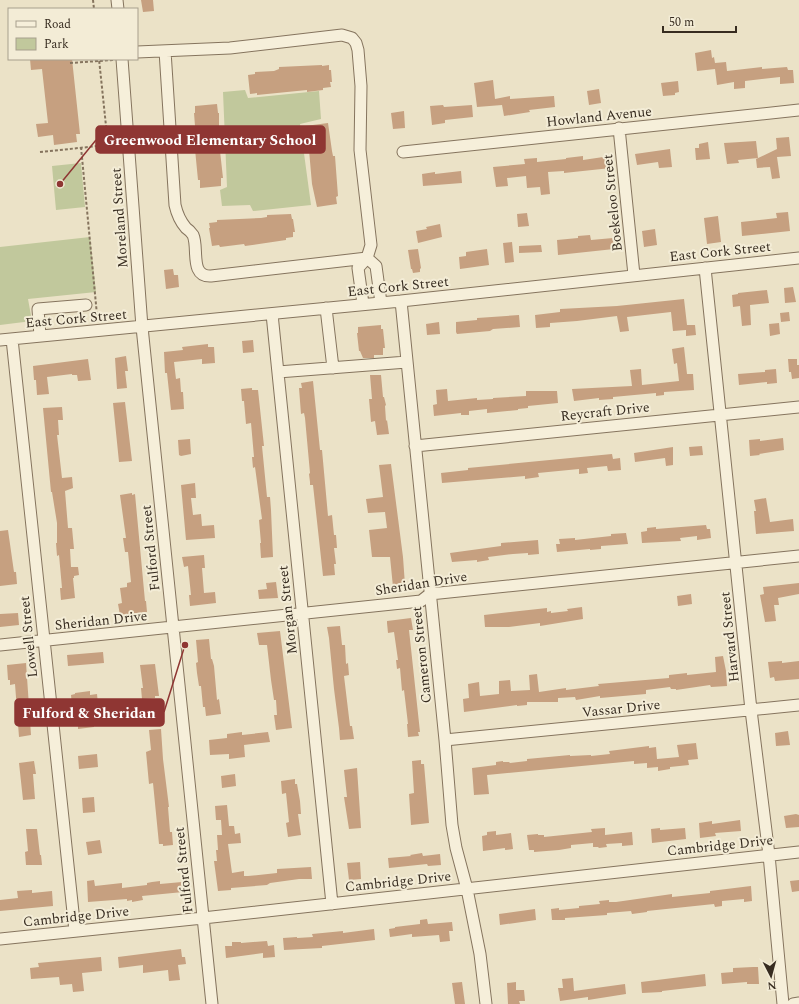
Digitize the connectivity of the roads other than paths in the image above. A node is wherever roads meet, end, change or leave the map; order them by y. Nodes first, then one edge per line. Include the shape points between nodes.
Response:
1 (165, 50) junction
2 (138, 52) edge
3 (122, 60) edge
4 (799, 110) edge
5 (619, 128) junction
6 (403, 152) dead end
7 (367, 258) junction
8 (799, 258) edge
9 (706, 268) junction
10 (634, 275) junction
11 (401, 301) junction
12 (381, 302) junction
13 (363, 304) junction
14 (86, 305) dead end
15 (326, 308) junction
16 (272, 314) junction
17 (142, 327) junction
18 (40, 336) junction
19 (12, 339) junction
20 (0, 340) edge
21 (407, 362) junction
22 (333, 368) junction
23 (278, 372) junction
24 (799, 407) edge
25 (721, 414) junction
26 (415, 446) junction
27 (799, 556) edge
28 (736, 562) junction
29 (430, 594) junction
30 (302, 614) junction
31 (174, 627) junction
32 (44, 641) junction
33 (0, 645) edge
34 (799, 705) edge
35 (751, 710) junction
36 (445, 740) junction
37 (799, 852) edge
38 (769, 855) junction
39 (467, 889) junction
40 (332, 904) junction
41 (203, 918) junction
42 (75, 931) junction
43 (0, 939) edge
44 (799, 1003) edge
45 (212, 1004) edge
46 (486, 1004) edge
47 (783, 1004) edge
48 (793, 1004) edge

1 - 2 street
1 - 7 street via 177,214 193,236 197,265 201,274 211,276
1 - 7 street via 230,48 342,35 352,38 358,50 361,86 360,150 372,245
3 - 17 street, Moreland Street
4 - 5 street, Howland Avenue
5 - 6 street, Howland Avenue
5 - 10 street, Boekeloo Street
7 - 12 street via 376,266
7 - 13 street via 358,268
8 - 9 street, East Cork Street
9 - 10 street, East Cork Street
9 - 25 street, Harvard Street
10 - 11 street, East Cork Street
11 - 12 street, East Cork Street
11 - 21 street, Cameron Street
12 - 13 street, East Cork Street
13 - 15 street, East Cork Street
14 - 18 street via 38,310
15 - 16 street, East Cork Street
15 - 22 street
16 - 17 street, East Cork Street
16 - 23 street, Morgan Street
17 - 18 street, East Cork Street
17 - 31 street, Fulford Street
18 - 19 street, East Cork Street
19 - 20 street, East Cork Street
19 - 32 street, Lowell Street
21 - 22 street
21 - 26 street, Cameron Street
22 - 23 street
23 - 30 street, Morgan Street
24 - 25 street, Reycraft Drive
25 - 26 street, Reycraft Drive
25 - 28 street, Harvard Street
26 - 29 street, Cameron Street
27 - 28 street, Sheridan Drive
28 - 29 street, Sheridan Drive
28 - 35 street, Harvard Street
29 - 30 street, Sheridan Drive via 421,601
29 - 36 street, Cameron Street
30 - 31 street, Sheridan Drive
30 - 40 street, Morgan Street
31 - 32 street, Sheridan Drive
31 - 41 street, Fulford Street
32 - 33 street, Sheridan Drive
32 - 42 street, Lowell Street
34 - 35 street, Vassar Drive
35 - 36 street, Vassar Drive
35 - 38 street, Harvard Street
36 - 39 street, Cameron Street via 452,825
37 - 38 street, Cambridge Drive
38 - 39 street, Cambridge Drive
38 - 47 street, Harvard Street
39 - 40 street, Cambridge Drive
39 - 46 street, Cameron Street via 480,954
40 - 41 street, Cambridge Drive
41 - 42 street, Cambridge Drive
41 - 45 street, Fulford Street
42 - 43 street, Cambridge Drive
44 - 48 street

